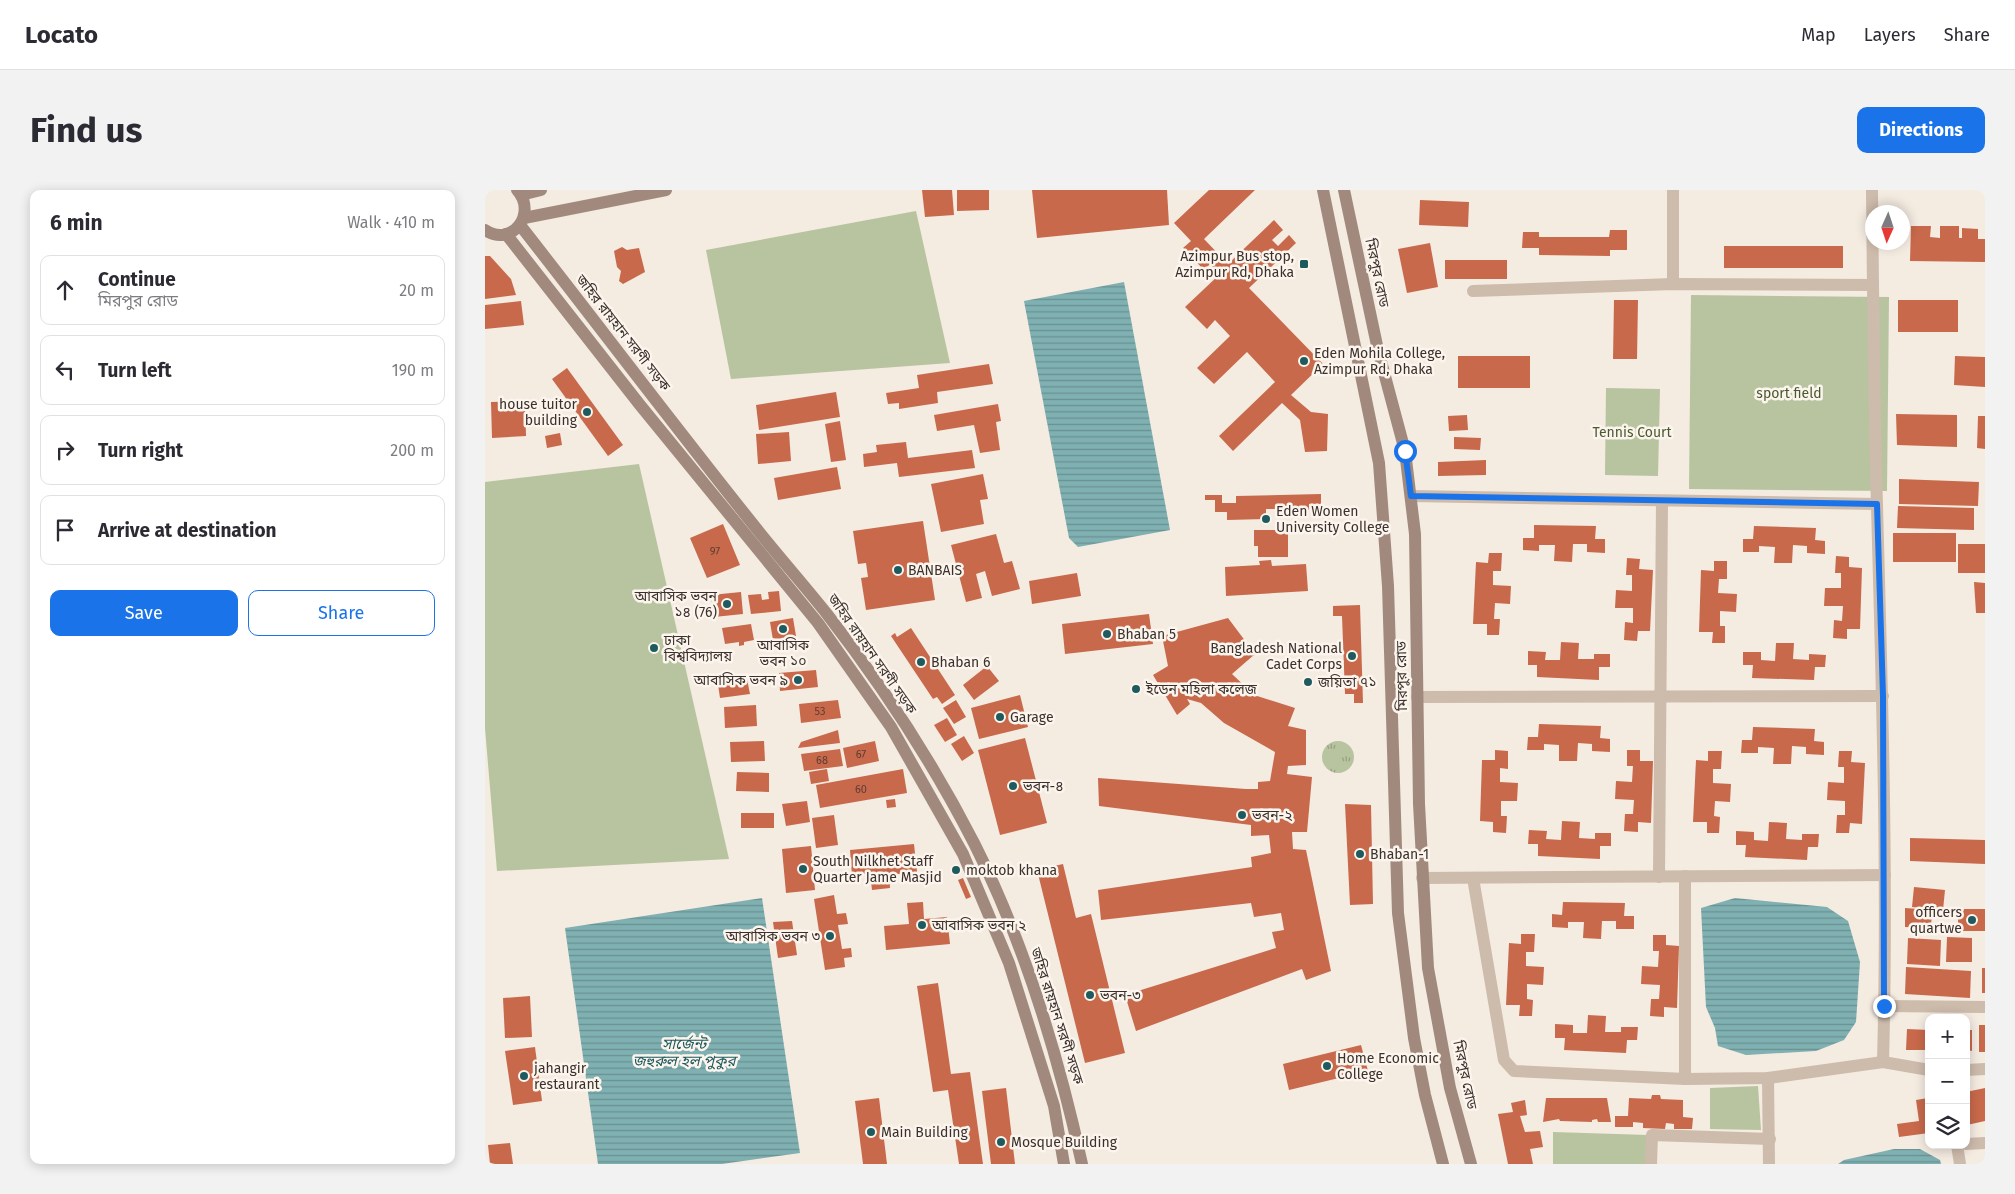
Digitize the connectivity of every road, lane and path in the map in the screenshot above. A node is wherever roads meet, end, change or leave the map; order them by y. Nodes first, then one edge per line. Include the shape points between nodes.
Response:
1 (541, 190) edge
2 (666, 190) edge
3 (1323, 190) edge
4 (1344, 190) edge
5 (1673, 190) edge
6 (1872, 191) edge
7 (519, 192) edge
8 (522, 222) junction
9 (485, 230) edge
10 (506, 234) junction
11 (1673, 284) junction
12 (1873, 285) junction
13 (1473, 291) dead end
14 (1411, 496) junction
15 (1662, 500) junction
16 (1877, 504) junction
17 (1883, 696) junction
18 (1417, 697) junction
19 (1660, 697) junction
20 (1885, 875) junction
21 (1685, 876) junction
22 (1659, 877) junction
23 (1422, 878) junction
24 (1473, 878) junction
25 (1884, 1006) junction
26 (1985, 1008) edge
27 (1883, 1062) junction
28 (1925, 1069) edge
29 (1985, 1069) edge
30 (1970, 1070) edge
31 (1768, 1078) junction
32 (1685, 1079) junction
33 (1769, 1139) junction
34 (1985, 1143) edge
35 (1970, 1144) edge
36 (1957, 1149) edge
37 (1064, 1164) edge
38 (1082, 1164) edge
39 (1443, 1164) edge
40 (1471, 1164) edge
41 (1651, 1164) edge
42 (1769, 1164) edge
43 (1959, 1164) edge

1 - 7 main road
2 - 8 main road
3 - 39 main road, মিরপুর রোড via 1379,463 1388,586 1398,913 1414,1038
4 - 14 main road, মিরপুর রোড via 1378,350 1405,451
5 - 11 street
6 - 12 street
7 - 8 main road via 526,210
8 - 10 main road
8 - 38 main road, জহির রায়হান সরণী সড়ক via 828,616 900,719 951,803 1000,900 1041,1008 1068,1100
9 - 10 main road
10 - 37 main road via 818,623 891,728 963,854 1009,963 1054,1106
11 - 12 street
11 - 13 street
12 - 16 street
14 - 15 street
14 - 18 main road, মিরপুর রোড via 1415,534
15 - 16 street
15 - 19 street
16 - 17 street
17 - 19 street
17 - 20 street
18 - 19 street
18 - 23 main road, মিরপুর রোড
19 - 22 street
20 - 21 street
20 - 25 street
21 - 22 street
21 - 32 street
22 - 24 street
23 - 24 street
23 - 40 main road, মিরপুর রোড via 1428,968 1450,1088
24 - 32 street via 1504,1060 1508,1067 1514,1071
25 - 26 street
25 - 27 street
27 - 28 street
27 - 31 street
29 - 30 street
31 - 32 street
31 - 33 street
33 - 41 street via 1653,1135
33 - 42 street
34 - 35 street
36 - 43 street

